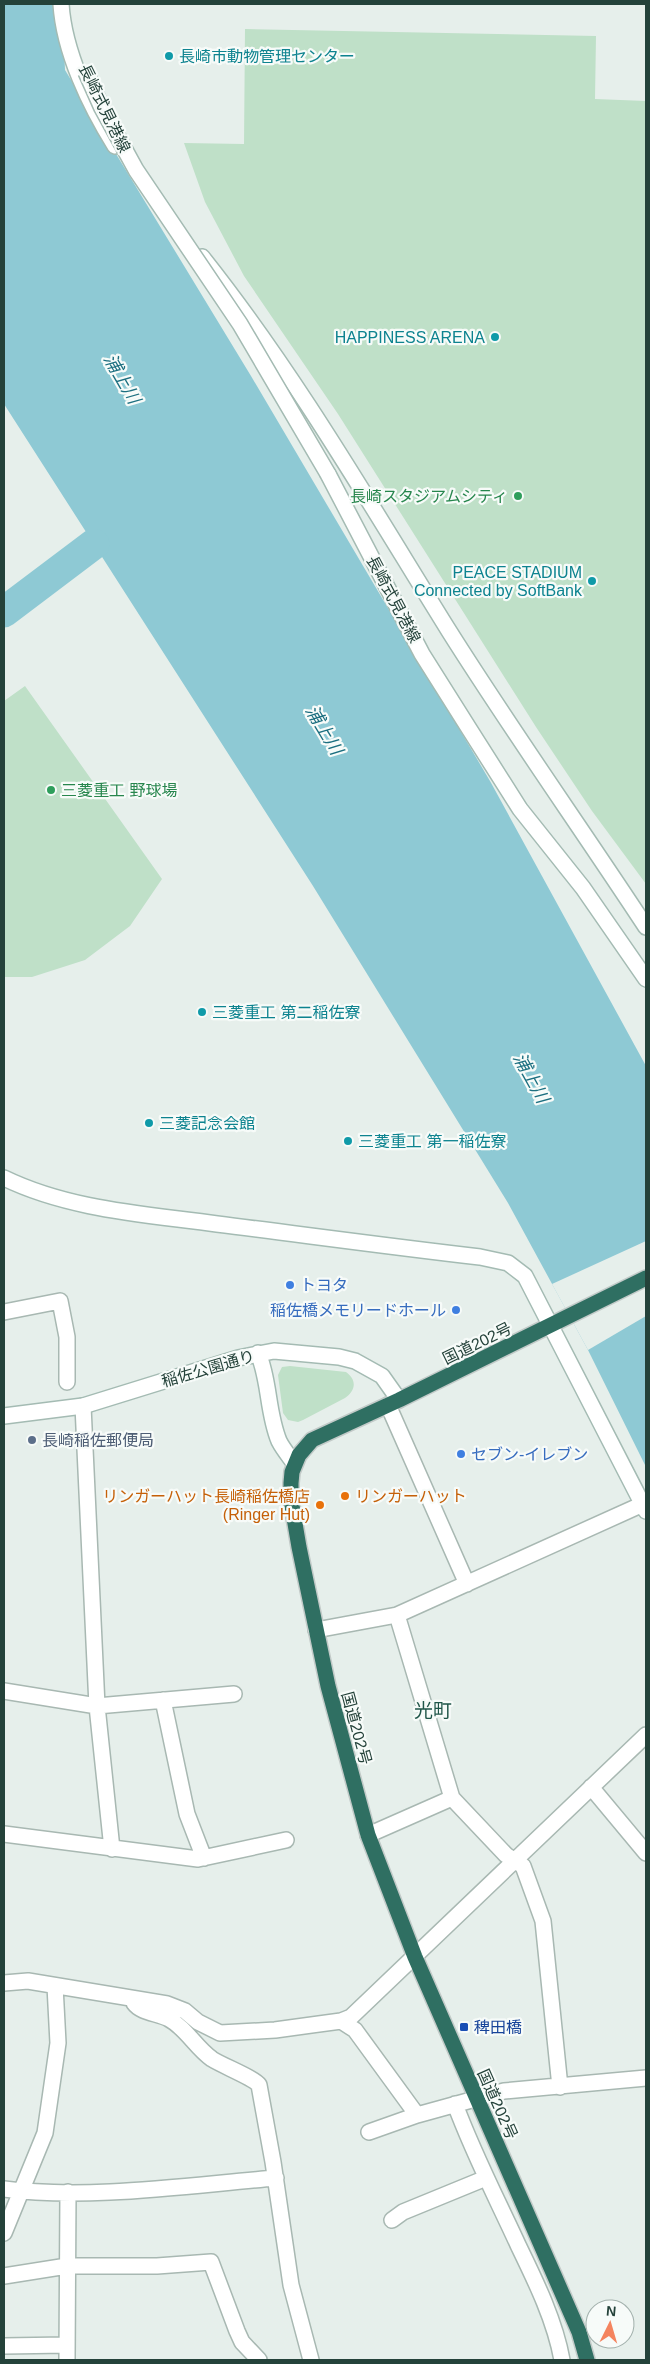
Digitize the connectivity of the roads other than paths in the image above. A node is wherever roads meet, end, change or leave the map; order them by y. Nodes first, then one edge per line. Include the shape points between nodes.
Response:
1 (61, 4) edge
2 (646, 927) edge
3 (646, 979) edge
4 (4, 1178) edge
5 (646, 1278) edge
6 (4, 1312) edge
7 (550, 1326) junction
8 (258, 1352) junction
9 (67, 1382) dead end
10 (394, 1402) junction
11 (83, 1406) junction
12 (4, 1416) edge
13 (294, 1463) junction
14 (644, 1508) edge
15 (467, 1584) junction
16 (397, 1615) junction
17 (316, 1630) junction
18 (4, 1691) edge
19 (234, 1694) dead end
20 (162, 1700) junction
21 (97, 1706) junction
22 (646, 1735) edge
23 (591, 1787) junction
24 (452, 1798) junction
25 (4, 1834) edge
26 (368, 1835) junction
27 (286, 1840) dead end
28 (112, 1849) junction
29 (646, 1853) edge
30 (204, 1858) junction
31 (514, 1860) junction
32 (415, 1957) junction
33 (4, 1983) edge
34 (55, 1986) junction
35 (132, 2000) junction
36 (341, 2021) junction
37 (646, 2078) edge
38 (560, 2087) junction
39 (476, 2098) junction
40 (455, 2104) junction
41 (417, 2115) junction
42 (369, 2132) dead end
43 (276, 2178) junction
44 (486, 2178) junction
45 (4, 2189) edge
46 (20, 2191) junction
47 (68, 2192) junction
48 (392, 2220) dead end
49 (4, 2233) edge
50 (67, 2266) junction
51 (4, 2276) edge
52 (4, 2346) edge
53 (67, 2353) edge
54 (259, 2360) edge
55 (312, 2360) edge
56 (562, 2360) edge
57 (587, 2360) edge

1 - 2 street, 長崎式見港線, bridge via 70,47 100,122 120,153 244,311 346,461 450,632
1 - 3 street, 長崎式見港線, bridge via 86,72 118,139 287,401 422,654 520,809 583,888
4 - 7 street via 25,1189 67,1202 508,1263 525,1276
5 - 7 highway, 国道202号
6 - 9 street via 60,1301 67,1337
7 - 10 highway, 国道202号
7 - 14 street
8 - 10 street, 稲佐公園通り via 305,1353 356,1361 382,1376
8 - 11 street, 稲佐公園通り
8 - 13 street via 279,1441
10 - 13 highway, 国道202号 via 312,1440
10 - 15 street, 稲佐公園通り
11 - 12 street, 稲佐公園通り
11 - 21 street
13 - 17 highway, 国道202号 via 292,1500
14 - 15 street
15 - 16 street
16 - 17 street
16 - 24 street
17 - 26 highway, 国道202号
18 - 21 street
19 - 20 street
20 - 21 street
20 - 30 street via 187,1814
21 - 28 street
22 - 23 street
23 - 29 street
23 - 31 street
24 - 26 street
24 - 31 street via 506,1856
25 - 28 street
26 - 32 highway, 国道202号
27 - 30 street
28 - 30 street
31 - 32 street
31 - 38 street via 524,1866 543,1921
32 - 36 street via 352,2017
32 - 39 highway, 国道202号
33 - 34 street via 28,1981
34 - 35 street
34 - 46 street via 58,2043 45,2133
35 - 36 street via 178,2008 220,2033
35 - 43 street via 139,2009 177,2024 211,2058 256,2081
36 - 41 street via 355,2030
37 - 38 street
38 - 39 street
39 - 40 street
39 - 57 highway, 国道202号 via 579,2332
40 - 41 street
40 - 44 street
41 - 42 street
43 - 47 street
43 - 55 street via 291,2285
44 - 48 street via 403,2212
44 - 56 street via 534,2277
45 - 46 street
46 - 47 street
46 - 49 street
47 - 50 street
50 - 51 street
50 - 53 street
50 - 54 street via 211,2262 242,2342
52 - 53 street

